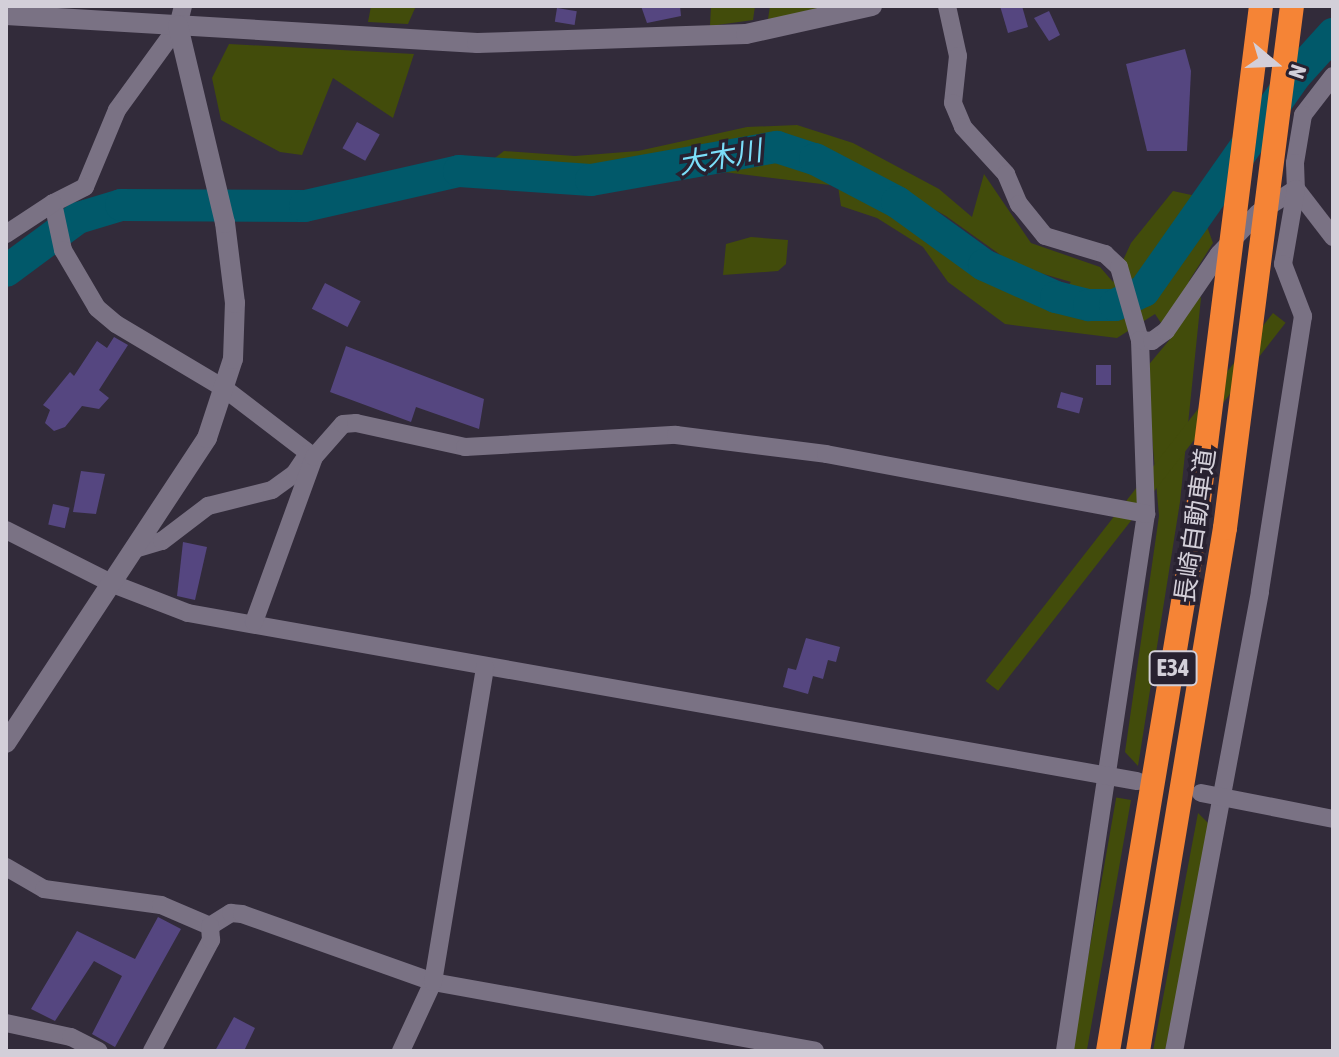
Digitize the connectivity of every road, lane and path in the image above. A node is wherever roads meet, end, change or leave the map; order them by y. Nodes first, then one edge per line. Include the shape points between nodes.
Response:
1 (872, 6) edge
2 (947, 6) edge
3 (1261, 6) edge
4 (1292, 6) edge
5 (6, 15) edge
6 (181, 16) edge
7 (1333, 76) edge
8 (1296, 189) junction
9 (54, 206) junction
10 (6, 234) edge
11 (1333, 237) edge
12 (1140, 340) junction
13 (225, 389) junction
14 (311, 456) junction
15 (1146, 514) junction
16 (6, 530) edge
17 (135, 549) junction
18 (113, 584) junction
19 (254, 622) junction
20 (485, 667) junction
21 (6, 743) edge
22 (1110, 776) junction
23 (1137, 781) dead end
24 (1201, 793) dead end
25 (1223, 799) junction
26 (1333, 819) edge
27 (6, 867) edge
28 (210, 926) junction
29 (433, 982) junction
30 (6, 1023) edge
31 (99, 1051) edge
32 (152, 1051) edge
33 (401, 1051) edge
34 (815, 1051) edge
35 (1065, 1051) edge
36 (1108, 1051) edge
37 (1138, 1051) edge
38 (1174, 1051) edge

1 - 6 street via 746,34 477,43
2 - 12 street via 958,56 953,103 963,127 1006,174 1019,204 1045,236 1105,254 1119,267
3 - 36 highway, 長崎自動車道 / E34 via 1229,284 1159,762
4 - 37 highway, 長崎自動車道 / E34 via 1259,287 1192,738
5 - 6 street
6 - 9 street via 117,110 85,187
6 - 13 street via 225,223 235,303 233,359
7 - 8 street via 1303,115
8 - 11 street
8 - 12 street via 1258,213 1219,254 1166,331 1152,341
8 - 25 street via 1283,264 1303,316
9 - 10 street
9 - 13 street via 63,250 97,308
12 - 15 street
13 - 14 street
13 - 17 street via 207,438
14 - 15 street via 343,424 356,423 465,447 676,435 826,454
14 - 17 street via 272,490 208,506 162,541
14 - 19 street
15 - 22 street
16 - 18 street
17 - 18 street
18 - 19 street via 188,613
18 - 21 street
19 - 20 street
20 - 22 street
20 - 29 street
22 - 23 street
22 - 35 street
24 - 25 street
25 - 26 street
25 - 38 street
27 - 28 street via 44,889 161,905
28 - 29 street via 231,913 242,914
28 - 32 street via 211,940
29 - 33 street
29 - 34 street
30 - 31 street via 71,1037

